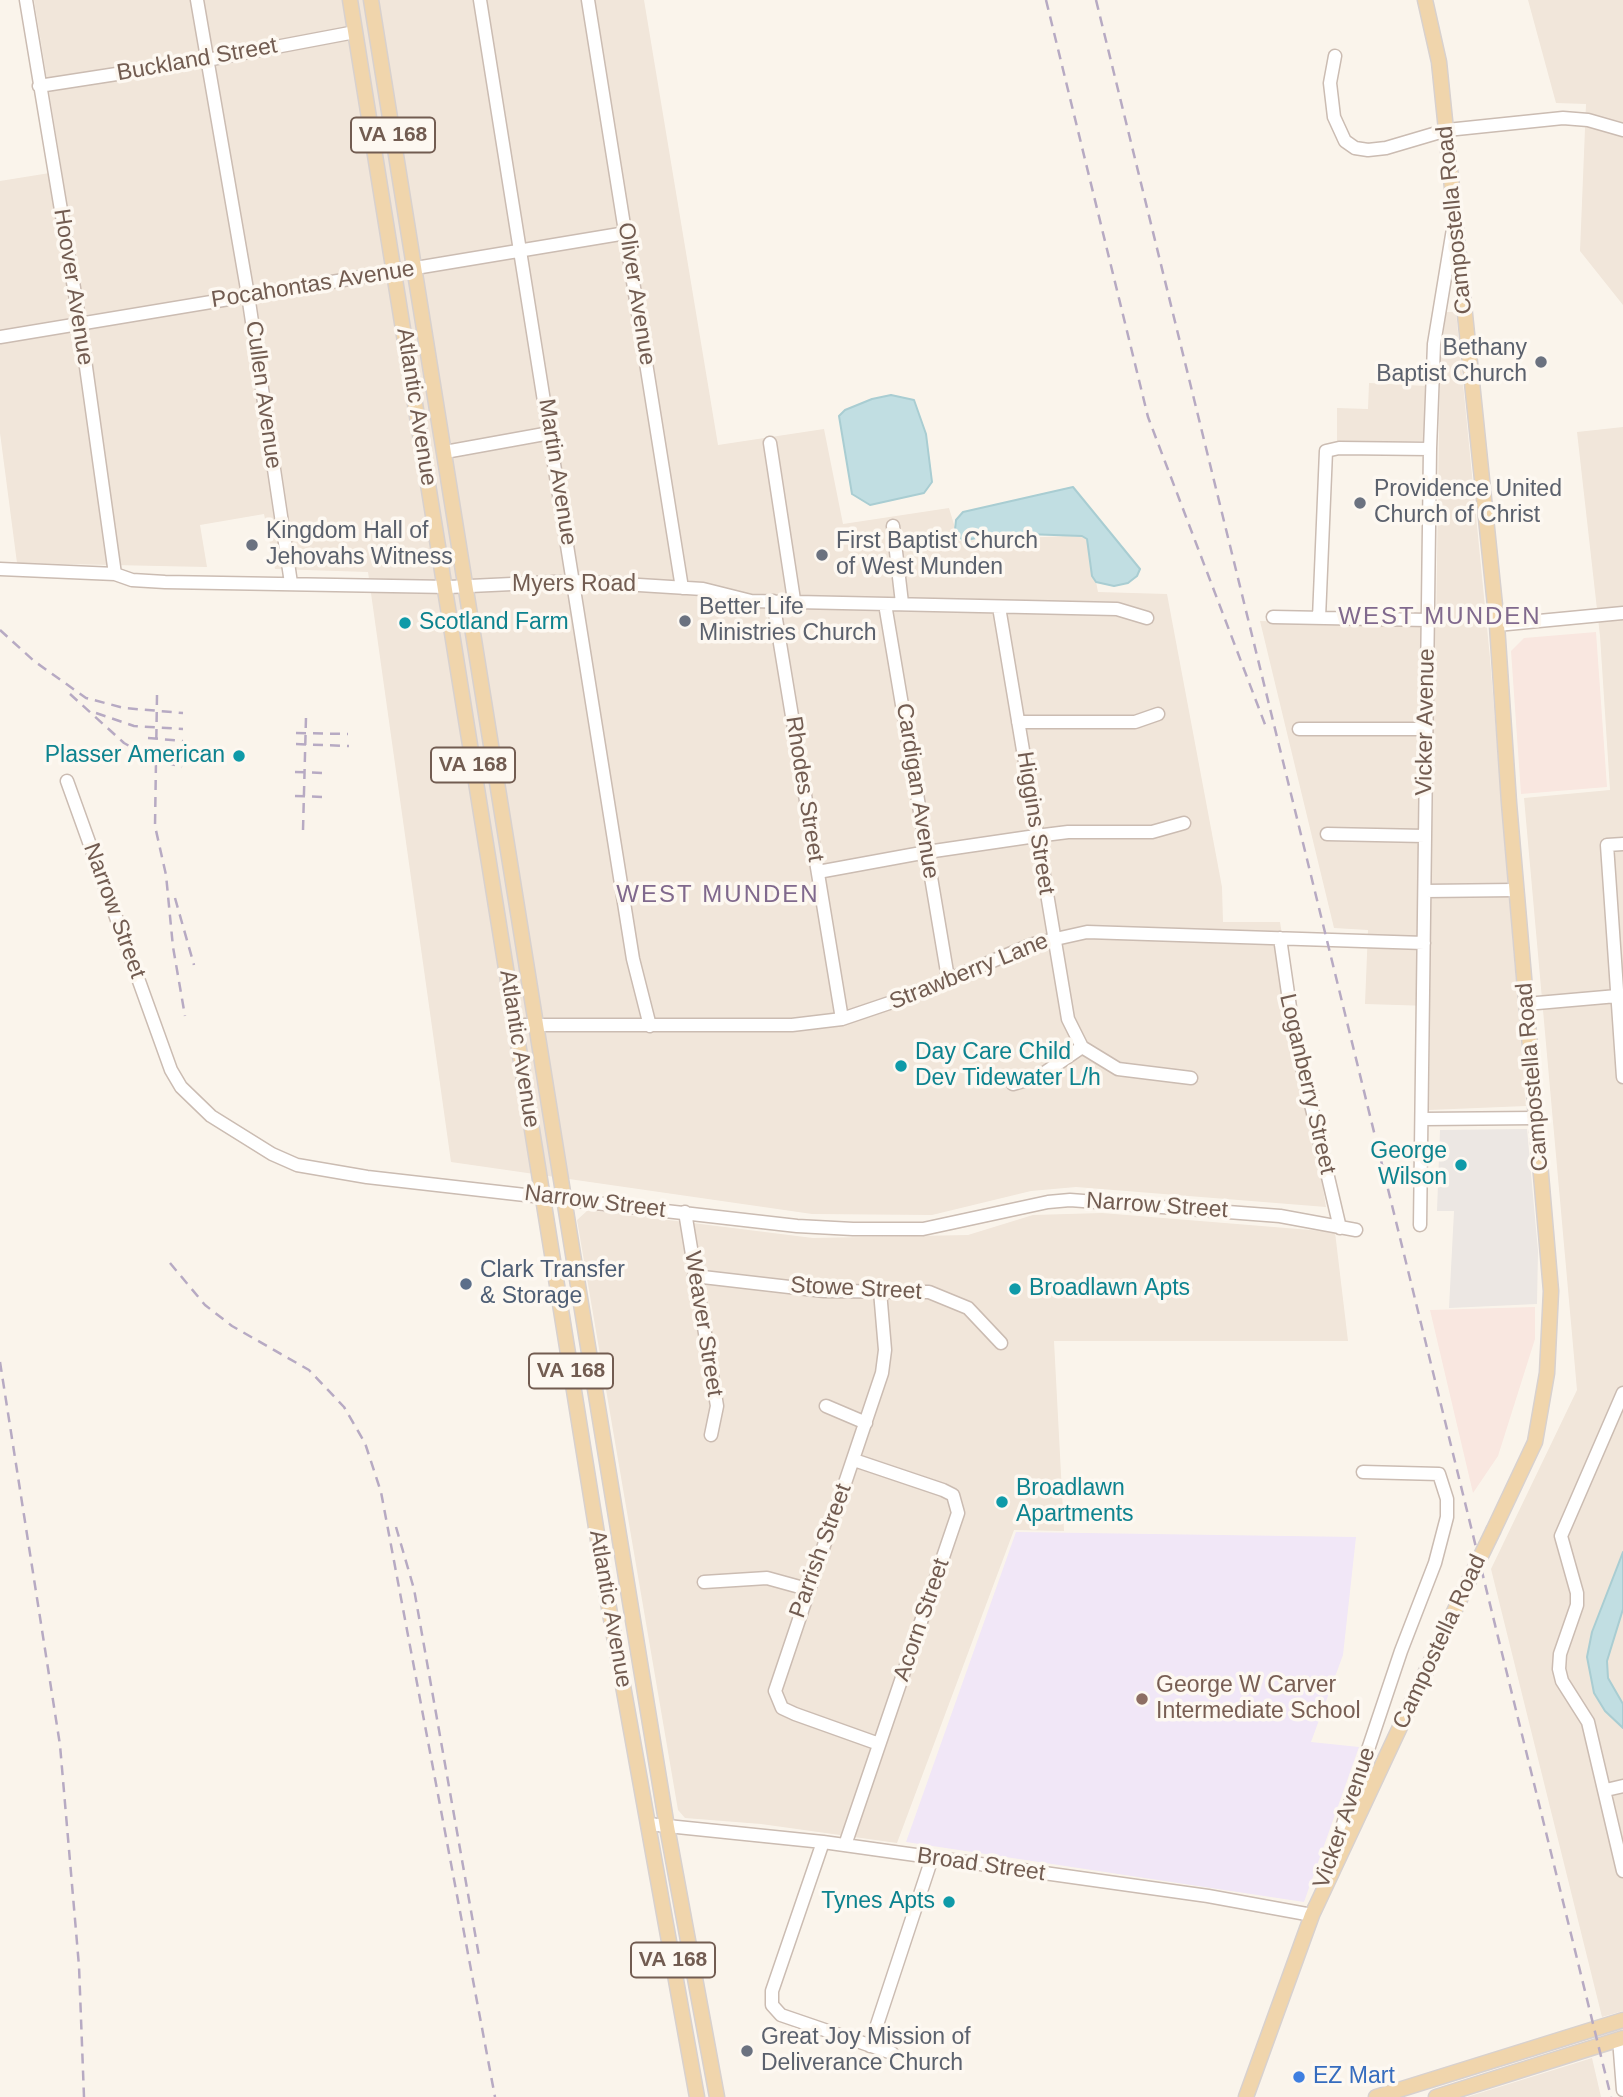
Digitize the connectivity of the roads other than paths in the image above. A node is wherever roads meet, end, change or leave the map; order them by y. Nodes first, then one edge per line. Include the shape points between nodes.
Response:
1 (26, 0) edge
2 (197, 0) edge
3 (350, 0) edge
4 (371, 0) edge
5 (480, 0) edge
6 (588, 0) edge
7 (1425, 0) edge
8 (355, 32) junction
9 (1335, 56) dead end
10 (207, 60) junction
11 (39, 86) junction
12 (1447, 130) junction
13 (1623, 130) edge
14 (1455, 221) junction
15 (626, 233) junction
16 (522, 251) junction
17 (415, 270) junction
18 (394, 273) junction
19 (248, 295) junction
20 (80, 324) junction
21 (0, 337) edge
22 (550, 433) junction
23 (770, 443) dead end
24 (1430, 449) junction
25 (445, 452) junction
26 (893, 526) dead end
27 (0, 569) edge
28 (115, 574) junction
29 (575, 580) junction
30 (291, 583) junction
31 (463, 586) junction
32 (445, 587) junction
33 (682, 587) junction
34 (794, 600) junction
35 (773, 601) junction
36 (902, 603) junction
37 (885, 604) junction
38 (999, 607) junction
39 (1623, 613) edge
40 (1273, 617) dead end
41 (1147, 618) dead end
42 (1319, 618) junction
43 (1427, 620) junction
44 (1497, 625) junction
45 (1158, 714) dead end
46 (1018, 722) junction
47 (1299, 729) dead end
48 (1426, 729) junction
49 (67, 781) dead end
50 (1184, 823) dead end
51 (1327, 834) dead end
52 (1036, 836) junction
53 (1425, 836) junction
54 (1623, 844) edge
55 (927, 852) junction
56 (818, 872) junction
57 (1516, 890) junction
58 (1425, 891) junction
59 (1054, 937) junction
60 (1280, 938) junction
61 (1618, 940) edge
62 (1424, 943) junction
63 (948, 978) junction
64 (1617, 996) junction
65 (1526, 1004) junction
66 (842, 1019) junction
67 (515, 1025) junction
68 (537, 1026) junction
69 (650, 1026) junction
70 (1082, 1047) junction
71 (1623, 1077) edge
72 (1191, 1078) dead end
73 (1013, 1084) dead end
74 (1536, 1118) junction
75 (1423, 1119) junction
76 (543, 1195) junction
77 (563, 1198) junction
78 (685, 1212) junction
79 (1420, 1225) dead end
80 (1340, 1228) junction
81 (1356, 1230) dead end
82 (694, 1276) junction
83 (880, 1291) junction
84 (1001, 1343) dead end
85 (1623, 1393) edge
86 (827, 1406) dead end
87 (866, 1423) junction
88 (711, 1435) dead end
89 (854, 1460) junction
90 (1363, 1472) dead end
91 (704, 1582) dead end
92 (807, 1589) junction
93 (879, 1744) junction
94 (1623, 1786) edge
95 (1606, 1790) junction
96 (648, 1824) junction
97 (667, 1827) junction
98 (823, 1842) junction
99 (845, 1845) junction
100 (932, 1858) junction
101 (1623, 1871) edge
102 (1312, 1915) junction
103 (1623, 2020) edge
104 (1621, 2039) edge
105 (870, 2046) junction
106 (892, 2053) dead end
107 (1623, 2090) edge
108 (698, 2097) edge
109 (717, 2097) edge
110 (1246, 2097) edge
111 (1376, 2097) edge
112 (1436, 2097) edge

1 - 11 street, Hoover Avenue
2 - 10 street, Cullen Avenue
3 - 8 main road, Atlantic Avenue / VA 168
4 - 17 main road, Atlantic Avenue / VA 168
5 - 16 street, Martin Avenue
6 - 15 street, Oliver Avenue
7 - 12 main road, Campostella Road
8 - 10 street, Buckland Street
8 - 18 main road, Atlantic Avenue / VA 168
9 - 12 street via 1330,83 1334,117 1345,141 1355,148 1386,148
10 - 11 street, Buckland Street
10 - 19 street, Cullen Avenue
11 - 20 street, Hoover Avenue
12 - 13 street via 1563,118
12 - 14 main road, Campostella Road
14 - 24 street, Vicker Avenue via 1434,344
14 - 44 main road, Campostella Road
15 - 16 street, Pocahontas Avenue
15 - 33 street, Oliver Avenue
16 - 17 street, Pocahontas Avenue
16 - 22 street, Martin Avenue
17 - 18 street, Pocahontas Avenue
17 - 25 main road, Atlantic Avenue / VA 168
18 - 19 street, Pocahontas Avenue
18 - 32 main road, Atlantic Avenue / VA 168
19 - 20 street, Pocahontas Avenue
19 - 30 street, Cullen Avenue
20 - 21 street, Pocahontas Avenue
20 - 28 street, Hoover Avenue
22 - 25 street
22 - 29 street, Martin Avenue
23 - 34 street
24 - 42 street via 1326,451
24 - 43 street, Vicker Avenue
25 - 31 main road, Atlantic Avenue / VA 168
26 - 36 street
27 - 28 street, Myers Road
28 - 30 street, Myers Road via 132,580
29 - 31 street, Myers Road
29 - 33 street, Myers Road
29 - 69 street, Martin Avenue via 633,959
30 - 32 street, Myers Road
31 - 32 street, Myers Road
31 - 68 main road, Atlantic Avenue / VA 168
32 - 67 main road, Atlantic Avenue / VA 168
33 - 35 street, Myers Road
34 - 35 street, Myers Road
34 - 37 street, Myers Road
35 - 56 street, Rhodes Street
36 - 37 street, Myers Road
36 - 38 street, Myers Road
37 - 55 street, Cardigan Avenue
38 - 41 street, Myers Road via 1117,609
38 - 46 street, Higgins Street
39 - 44 street
40 - 42 street
42 - 43 street
43 - 48 street, Vicker Avenue
44 - 57 main road, Campostella Road
45 - 46 street via 1135,722
46 - 52 street, Higgins Street
47 - 48 street
48 - 53 street, Vicker Avenue
49 - 76 street, Narrow Street via 171,1070 185,1092 211,1116 297,1165
50 - 52 street via 1152,832
51 - 53 street
52 - 55 street
52 - 59 street, Higgins Street
53 - 58 street, Vicker Avenue
54 - 61 street via 1607,845
55 - 56 street
55 - 63 street, Cardigan Avenue
56 - 66 street, Rhodes Street
57 - 58 street
57 - 65 main road, Campostella Road
58 - 62 street, Vicker Avenue
59 - 60 street, Strawberry Lane via 1132,932
59 - 63 street, Strawberry Lane
59 - 70 street, Higgins Street via 1066,1012
60 - 62 street, Strawberry Lane
60 - 80 street, Loganberry Street via 1293,1028
61 - 64 street
62 - 75 street, Vicker Avenue
63 - 66 street, Strawberry Lane
64 - 65 street
64 - 71 street
65 - 74 main road, Campostella Road
66 - 69 street, Strawberry Lane via 792,1025
67 - 68 street, Strawberry Lane
67 - 76 main road, Atlantic Avenue / VA 168
68 - 69 street, Strawberry Lane
68 - 77 main road, Atlantic Avenue / VA 168
70 - 72 street via 1118,1069
70 - 73 street via 1040,1076
74 - 75 street
74 - 102 main road, Campostella Road, bridge via 1551,1291 1547,1373 1535,1443
75 - 79 street, Vicker Avenue
76 - 77 street, Narrow Street
76 - 96 main road, Atlantic Avenue / VA 168
77 - 78 street, Narrow Street
77 - 97 main road, Atlantic Avenue / VA 168
78 - 80 street, Narrow Street via 797,1226 909,1229 1080,1200 1280,1216
78 - 82 street, Weaver Street
80 - 81 street, Narrow Street
82 - 83 street, Stowe Street via 824,1291
82 - 88 street, Weaver Street via 717,1406
83 - 84 street, Stowe Street via 929,1292 951,1298 968,1308
83 - 87 street, Parrish Street via 885,1350
85 - 95 street via 1561,1536 1577,1595 1559,1654 1562,1681 1588,1722
86 - 87 street
87 - 89 street, Parrish Street
89 - 92 street, Parrish Street
89 - 93 street, Acorn Street via 943,1490 957,1503 954,1527
90 - 102 street, Vicker Avenue via 1439,1474 1447,1499 1444,1536
91 - 92 street via 766,1578
92 - 93 street, Parrish Street via 777,1680 776,1698 782,1708 795,1714
93 - 99 street, Acorn Street
94 - 95 street
95 - 101 street
96 - 97 street, Broad Street
96 - 108 main road, Atlantic Avenue / VA 168
97 - 98 street, Broad Street
97 - 109 main road, Atlantic Avenue / VA 168
98 - 99 street, Broad Street
98 - 105 street via 772,1991 772,2005 781,2015
99 - 100 street, Broad Street
100 - 102 street, Broad Street
100 - 105 street
102 - 110 main road, Campostella Road
103 - 111 main road
104 - 107 street
104 - 112 main road
105 - 106 street

